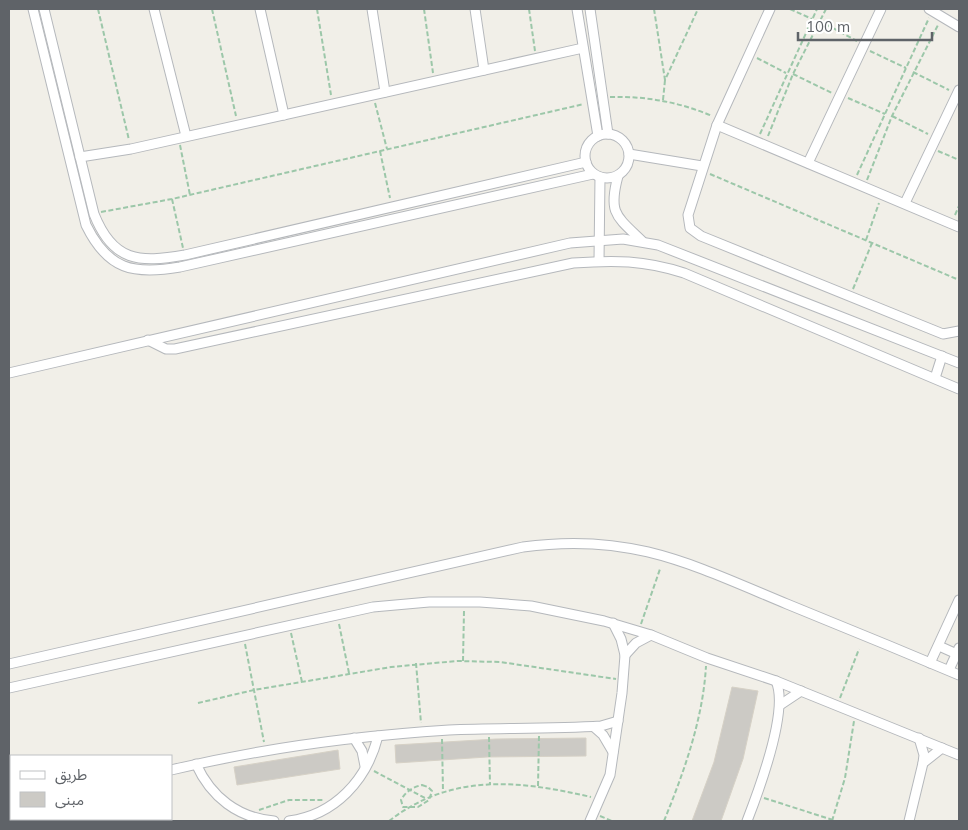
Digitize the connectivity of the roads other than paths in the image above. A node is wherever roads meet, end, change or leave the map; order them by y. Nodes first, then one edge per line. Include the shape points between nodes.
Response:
1 (33, 9) edge
2 (44, 9) edge
3 (154, 9) edge
4 (260, 9) edge
5 (372, 9) edge
6 (475, 9) edge
7 (577, 9) edge
8 (590, 9) edge
9 (770, 9) edge
10 (881, 9) edge
11 (931, 10) edge
12 (959, 28) edge
13 (583, 48) junction
14 (484, 70) junction
15 (386, 92) junction
16 (958, 92) edge
17 (65, 93) junction
18 (54, 95) junction
19 (284, 115) junction
20 (718, 122) junction
21 (608, 134) junction
22 (598, 136) junction
23 (182, 137) junction
24 (629, 154) junction
25 (80, 157) junction
26 (586, 162) junction
27 (808, 163) junction
28 (701, 168) junction
29 (597, 175) junction
30 (618, 176) junction
31 (415, 202) junction
32 (905, 203) junction
33 (418, 212) junction
34 (959, 227) edge
35 (300, 234) junction
36 (599, 239) junction
37 (642, 241) junction
38 (599, 261) junction
39 (959, 331) edge
40 (148, 340) junction
41 (942, 356) junction
42 (959, 363) edge
43 (9, 373) edge
44 (935, 378) junction
45 (959, 388) edge
46 (959, 600) edge
47 (613, 624) junction
48 (651, 635) junction
49 (939, 646) junction
50 (958, 652) edge
51 (625, 656) junction
52 (930, 663) junction
53 (9, 664) edge
54 (949, 670) junction
55 (959, 674) edge
56 (776, 681) junction
57 (9, 688) edge
58 (802, 691) junction
59 (780, 705) junction
60 (618, 721) junction
61 (594, 727) junction
62 (378, 736) junction
63 (354, 738) junction
64 (918, 738) junction
65 (942, 748) junction
66 (613, 753) junction
67 (959, 755) edge
68 (196, 764) junction
69 (923, 764) junction
70 (365, 766) junction
71 (172, 770) edge
72 (592, 817) edge
73 (274, 821) edge
74 (289, 821) edge
75 (748, 821) edge
76 (909, 821) edge

1 - 18 street
2 - 17 street
3 - 23 street
4 - 19 street
5 - 15 street
6 - 14 street
7 - 13 street
8 - 21 street
9 - 20 street
10 - 27 street
11 - 12 street
13 - 14 street
13 - 22 street
14 - 15 street
15 - 19 street
16 - 32 street
17 - 18 street
17 - 25 street
18 - 35 street via 86,224 94,242 113,261 138,271 164,270
19 - 23 street
20 - 27 street
20 - 28 street
21 - 22 street
21 - 24 street via 622,140
22 - 26 street via 587,146
23 - 25 street
24 - 28 street
24 - 30 street via 625,169
25 - 35 street via 94,214 108,240 124,254 144,260
26 - 29 street
26 - 31 street
27 - 32 street
28 - 39 street via 688,215 688,222 695,233 943,334
29 - 30 street
29 - 33 street
29 - 36 street
30 - 37 street via 612,195 614,209 621,222
31 - 33 street
31 - 35 street
32 - 34 street
33 - 35 street
36 - 37 street
36 - 38 street
36 - 40 street
37 - 41 street
38 - 40 street via 558,266 175,349 166,349
38 - 44 street via 632,260 684,273
40 - 43 street
41 - 42 street
41 - 44 street
44 - 45 street
46 - 49 street
47 - 48 street
47 - 51 street
47 - 57 street via 531,606 464,602 401,604 337,614
48 - 51 street via 636,642
48 - 56 street
49 - 50 street
49 - 52 street
50 - 54 street
51 - 60 street
52 - 53 street via 686,562 631,547 577,542 523,547
52 - 54 street
54 - 55 street
56 - 58 street
56 - 59 street
58 - 59 street
58 - 64 street
59 - 75 street
60 - 61 street
60 - 66 street
61 - 62 street
61 - 66 street via 608,741
62 - 63 street
62 - 70 street
63 - 68 street via 265,750
63 - 70 street via 362,751
64 - 65 street
64 - 69 street via 924,755
65 - 67 street
65 - 69 street
66 - 72 street via 610,775
68 - 71 street
68 - 73 street via 217,796 232,808 248,816
69 - 76 street
70 - 74 street via 339,801 317,814

